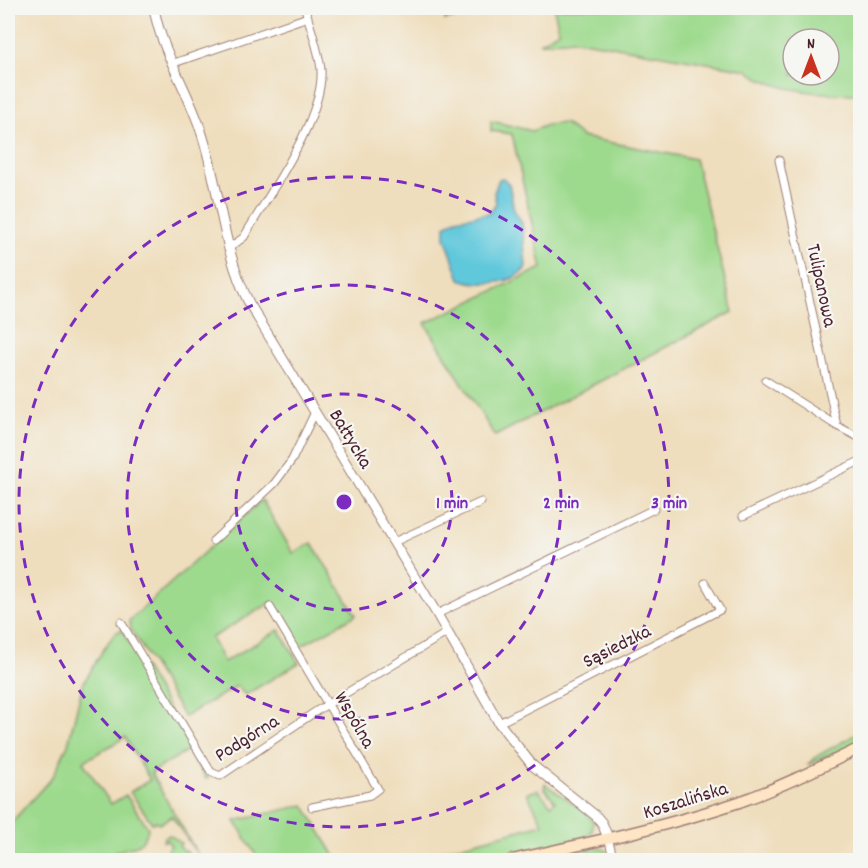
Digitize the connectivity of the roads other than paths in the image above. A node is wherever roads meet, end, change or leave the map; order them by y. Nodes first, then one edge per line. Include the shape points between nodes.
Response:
1 (154, 8) edge
2 (305, 8) edge
3 (308, 17) junction
4 (174, 63) junction
5 (779, 160) dead end
6 (228, 249) junction
7 (765, 380) dead end
8 (315, 412) junction
9 (837, 426) junction
10 (861, 438) edge
11 (861, 461) edge
12 (481, 502) dead end
13 (654, 509) dead end
14 (743, 516) dead end
15 (213, 541) dead end
16 (394, 542) junction
17 (705, 583) dead end
18 (270, 607) dead end
19 (437, 614) junction
20 (121, 622) dead end
21 (448, 632) junction
22 (328, 704) junction
23 (499, 723) junction
24 (861, 748) edge
25 (312, 807) dead end
26 (608, 838) junction
27 (512, 861) edge
28 (614, 861) edge

1 - 4 street, Bałtycka
2 - 3 street
3 - 4 street
3 - 6 street via 321,70 313,116 244,237
4 - 6 street, Bałtycka via 201,131
5 - 9 street, Tulipanowa
6 - 8 street, Bałtycka via 249,303
7 - 9 street
8 - 15 street via 292,460 274,484
8 - 16 street, Bałtycka
9 - 10 street
11 - 14 street
12 - 16 street
13 - 19 street
16 - 19 street, Bałtycka
17 - 23 street, Sąsiedzka via 720,610
18 - 22 street, Wspólna
19 - 21 street, Bałtycka
20 - 22 street, Podgórna via 215,775 226,774
21 - 22 street, Podgórna
21 - 23 street, Bałtycka
22 - 25 street, Wspólna via 378,789 370,795
23 - 26 street, Bałtycka via 532,765 596,816
24 - 26 main road, Koszalińska via 740,801
26 - 27 main road, Koszalińska
26 - 28 street

